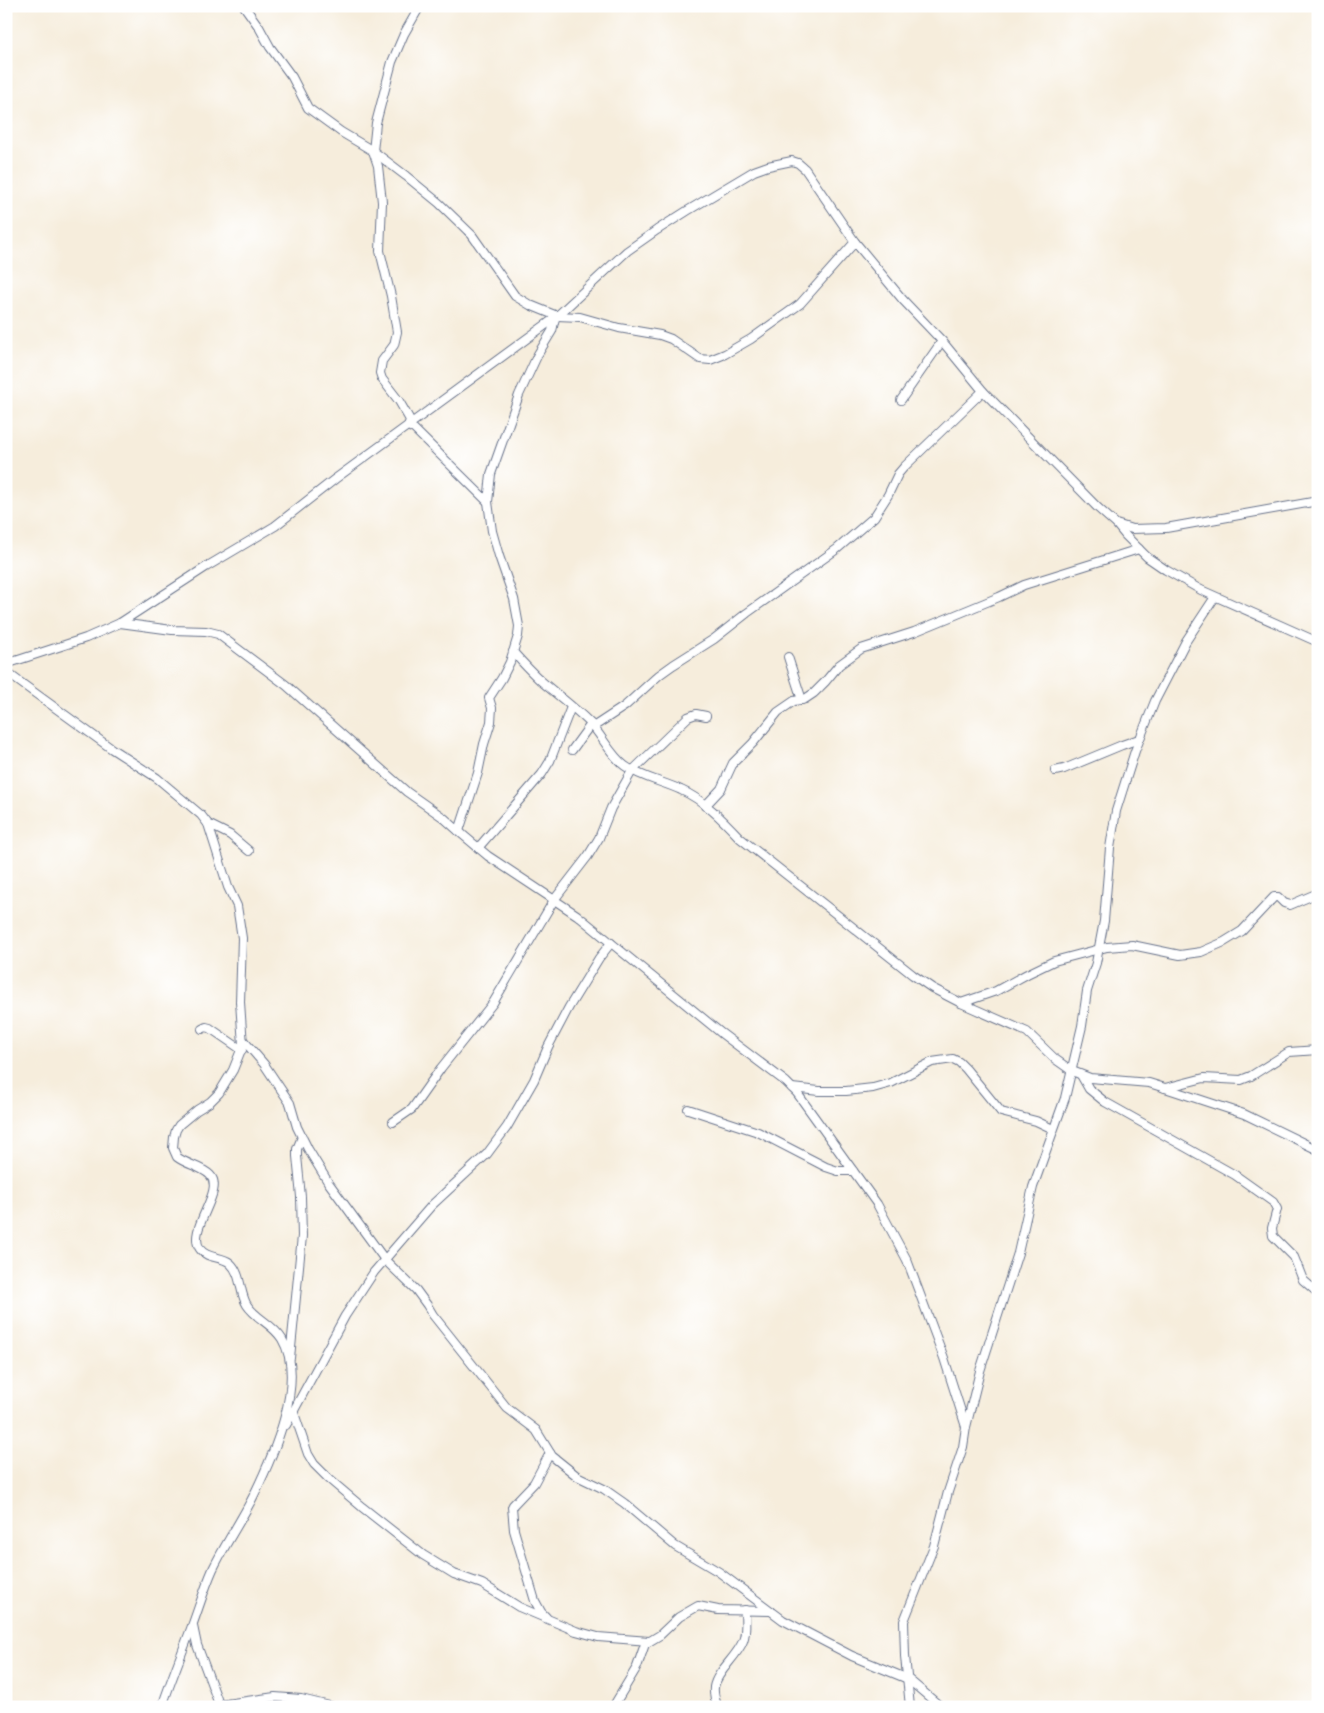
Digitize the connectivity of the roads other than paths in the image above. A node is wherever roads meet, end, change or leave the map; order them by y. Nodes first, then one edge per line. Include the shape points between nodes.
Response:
1 (244, 6) edge
2 (420, 6) edge
3 (373, 151) junction
4 (855, 242) junction
5 (556, 317) junction
6 (942, 341) junction
7 (983, 391) junction
8 (900, 400) dead end
9 (408, 426) junction
10 (1318, 501) edge
11 (488, 502) junction
12 (1116, 524) junction
13 (1139, 549) junction
14 (1215, 597) junction
15 (120, 623) junction
16 (1318, 642) edge
17 (514, 652) junction
18 (788, 657) dead end
19 (6, 664) edge
20 (6, 672) edge
21 (802, 700) junction
22 (572, 706) junction
23 (706, 716) dead end
24 (592, 726) junction
25 (1139, 739) junction
26 (572, 750) dead end
27 (632, 771) junction
28 (1055, 771) dead end
29 (705, 806) junction
30 (208, 824) junction
31 (459, 832) junction
32 (478, 848) junction
33 (249, 851) dead end
34 (1318, 893) edge
35 (554, 900) junction
36 (611, 942) junction
37 (1098, 949) junction
38 (961, 1003) junction
39 (202, 1028) dead end
40 (244, 1041) junction
41 (242, 1050) junction
42 (1318, 1050) edge
43 (1072, 1071) junction
44 (1081, 1075) junction
45 (792, 1088) junction
46 (1165, 1088) junction
47 (688, 1109) dead end
48 (393, 1122) dead end
49 (1053, 1129) junction
50 (302, 1137) junction
51 (1318, 1150) edge
52 (853, 1171) junction
53 (385, 1260) junction
54 (1318, 1293) edge
55 (290, 1360) junction
56 (294, 1412) junction
57 (966, 1427) junction
58 (275, 1444) junction
59 (550, 1453) junction
60 (745, 1610) junction
61 (770, 1611) junction
62 (548, 1619) junction
63 (193, 1624) junction
64 (649, 1641) junction
65 (908, 1679) junction
66 (220, 1706) edge
67 (162, 1707) edge
68 (334, 1707) edge
69 (613, 1707) edge
70 (718, 1707) edge
71 (910, 1707) edge
72 (941, 1707) edge

1 - 3 street via 292,77 308,108
2 - 3 street via 392,62 376,123
3 - 5 street via 458,221 481,247 514,296
3 - 9 street via 382,202 380,251 397,332 380,373 410,420
4 - 5 street via 800,304 751,339 710,360 700,359 660,335 619,328 580,316
4 - 5 street via 800,164 790,161 768,166 746,176 627,251
4 - 6 street
5 - 9 street
5 - 11 street via 516,402 491,474
6 - 7 street
6 - 8 street
7 - 12 street
7 - 24 street via 898,474 882,507 860,530 714,639 666,670 625,706
9 - 11 street
9 - 15 street via 275,526
10 - 12 street via 1166,528 1132,529
11 - 17 street via 492,531 517,609 519,626
12 - 13 street
13 - 14 street via 1155,564
13 - 21 street via 1024,585 914,632 861,649 839,665 814,693
14 - 16 street
14 - 25 street via 1174,662
15 - 19 street via 86,638
15 - 31 street via 218,634 286,684 407,792
17 - 22 street
17 - 31 street via 489,698 491,722
18 - 21 street
20 - 30 street via 157,778
21 - 29 street via 794,701 778,712 733,763 721,788
22 - 24 street
22 - 32 street via 542,774
23 - 27 street via 696,714 688,717
24 - 26 street
24 - 27 street
25 - 28 street
25 - 37 street via 1116,811
27 - 29 street via 683,790
27 - 35 street via 599,838
29 - 38 street via 740,838 905,969
30 - 33 street via 230,835
30 - 40 street via 240,918 240,1002
31 - 32 street
32 - 35 street
34 - 37 street via 1290,905 1274,897 1242,931 1201,952 1180,955 1132,945
35 - 36 street
35 - 48 street via 493,1003 412,1110
36 - 45 street
36 - 53 street via 569,1007 534,1080 497,1142 432,1204
37 - 38 street via 1054,962 996,992
37 - 43 street
38 - 43 street via 1028,1032 1049,1054
39 - 41 street via 210,1028
40 - 41 street
40 - 50 street via 290,1103
41 - 55 street via 219,1093 179,1125 173,1148 177,1158 208,1173 214,1183 200,1228 200,1250 226,1260 234,1267 246,1302 282,1339
42 - 46 street via 1289,1052 1241,1080 1204,1078
43 - 44 street
43 - 49 street
44 - 46 street
44 - 54 street via 1089,1089 1105,1102 1236,1175 1273,1202 1277,1209 1273,1236 1294,1257 1303,1280
45 - 49 street via 846,1091 873,1088 891,1083 932,1062 953,1059 966,1069 1001,1112
45 - 52 street
46 - 51 street via 1244,1114
47 - 52 street via 758,1132 826,1167
49 - 57 street via 1026,1210 1018,1253 980,1371
50 - 53 street via 328,1182
50 - 55 street via 297,1156 302,1236
52 - 57 street via 877,1204 907,1260
53 - 56 street via 345,1316
53 - 59 street via 416,1290 506,1408 536,1430
55 - 58 street via 292,1372 285,1420
56 - 58 street
56 - 62 street via 314,1464 368,1512 422,1555
57 - 65 street via 934,1546 904,1621
58 - 63 street via 253,1497 212,1570
59 - 61 street via 577,1476 604,1489 675,1546 719,1572
59 - 62 street via 534,1483 513,1504 512,1514 535,1602
60 - 61 street
60 - 64 street via 698,1606
60 - 70 street via 744,1639 714,1687
61 - 65 street via 852,1656
62 - 64 street via 588,1635
63 - 66 street via 197,1645
63 - 67 street
64 - 69 street
65 - 71 street
65 - 72 street
66 - 68 street via 275,1697

